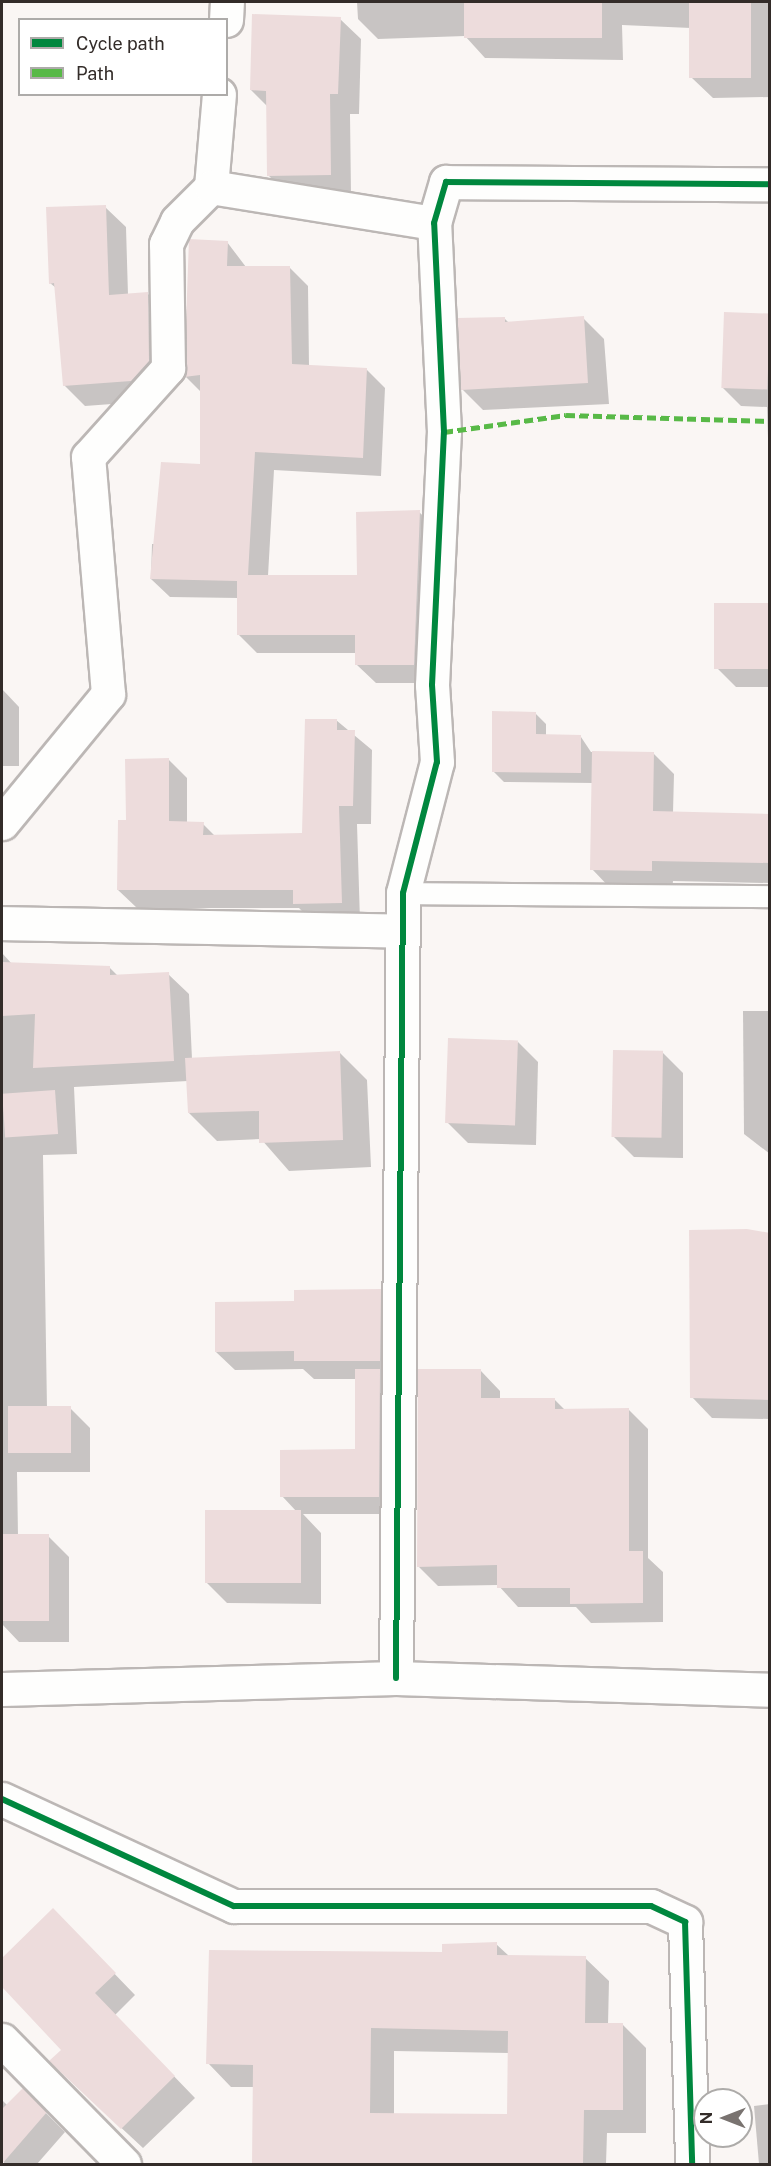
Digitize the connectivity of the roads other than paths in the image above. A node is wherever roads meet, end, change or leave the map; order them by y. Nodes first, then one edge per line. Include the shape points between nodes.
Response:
1 (227, 2) edge
2 (226, 18) edge
3 (219, 96) edge
4 (770, 184) edge
5 (211, 187) junction
6 (434, 223) junction
7 (2, 823) edge
8 (403, 893) junction
9 (770, 896) edge
10 (2, 923) edge
11 (403, 931) junction
12 (396, 1678) junction
13 (2, 1689) edge
14 (770, 1690) edge
15 (2, 1799) edge
16 (2, 2040) edge
17 (124, 2164) edge
18 (692, 2164) edge

1 - 2 street
3 - 5 street
4 - 6 street via 446,182
5 - 6 street
5 - 7 street via 177,221 166,244 168,368 87,457 108,694
6 - 8 street via 444,432 432,685 437,762
8 - 9 lane
8 - 11 street
10 - 11 street
11 - 12 street
12 - 13 street
12 - 14 street
15 - 18 street via 234,1906 651,1906 685,1922
16 - 17 street

